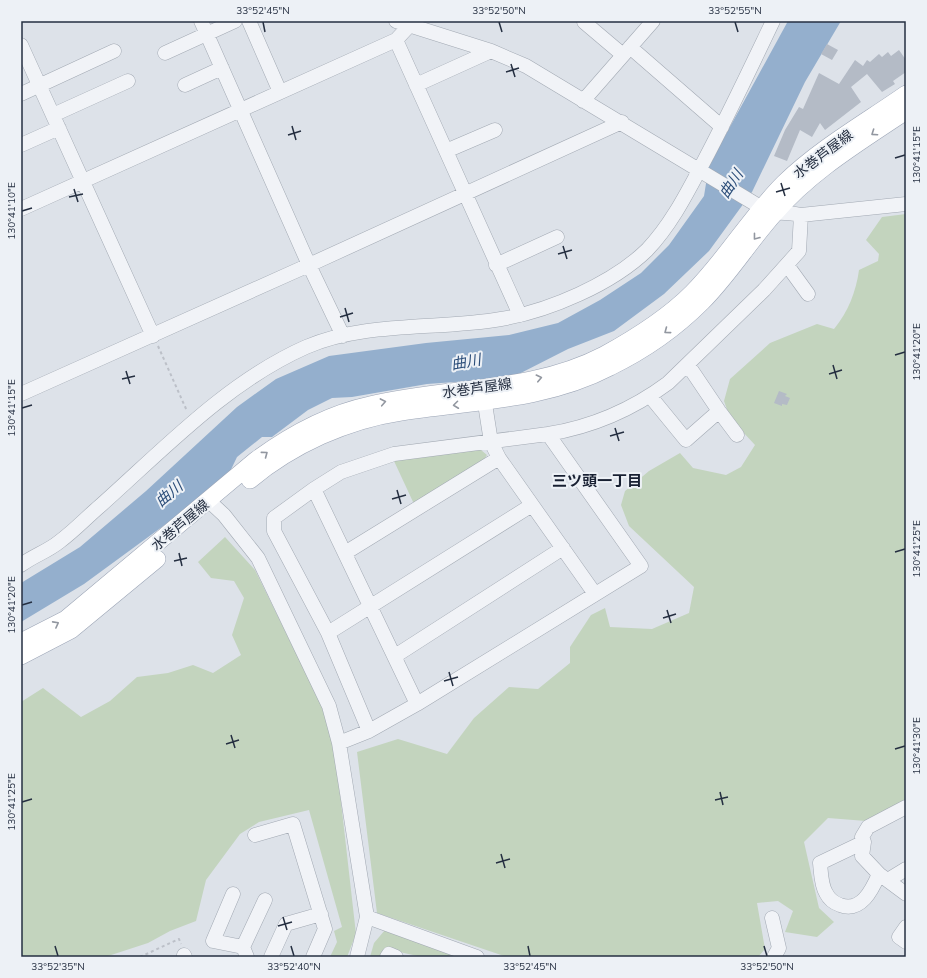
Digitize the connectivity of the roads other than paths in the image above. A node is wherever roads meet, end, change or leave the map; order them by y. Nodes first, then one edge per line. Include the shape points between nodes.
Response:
1 (201, 21) edge
2 (235, 21) edge
3 (249, 21) edge
4 (653, 21) edge
5 (773, 21) edge
6 (584, 22) dead end
7 (403, 24) edge
8 (428, 25) edge
9 (206, 34) junction
10 (396, 40) junction
11 (21, 45) edge
12 (114, 51) dead end
13 (491, 51) junction
14 (626, 51) junction
15 (165, 53) dead end
16 (222, 68) junction
17 (128, 80) dead end
18 (185, 85) dead end
19 (416, 85) junction
20 (40, 86) junction
21 (280, 92) junction
22 (21, 94) edge
23 (906, 94) edge
24 (583, 101) junction
25 (241, 110) junction
26 (906, 111) edge
27 (53, 115) junction
28 (622, 122) junction
29 (722, 127) junction
30 (59, 128) junction
31 (495, 130) dead end
32 (21, 145) edge
33 (446, 152) junction
34 (702, 171) junction
35 (83, 181) junction
36 (465, 194) junction
37 (906, 204) edge
38 (763, 208) junction
39 (21, 209) edge
40 (801, 215) junction
41 (557, 237) dead end
42 (309, 265) junction
43 (496, 265) junction
44 (787, 265) junction
45 (808, 294) dead end
46 (520, 315) junction
47 (153, 336) junction
48 (343, 336) junction
49 (688, 365) junction
50 (21, 394) edge
51 (483, 396) junction
52 (650, 396) junction
53 (719, 412) junction
54 (548, 434) junction
55 (737, 435) dead end
56 (491, 442) junction
57 (499, 458) junction
58 (314, 489) junction
59 (213, 505) junction
60 (532, 505) junction
61 (564, 548) junction
62 (345, 553) junction
63 (22, 560) edge
64 (595, 594) junction
65 (371, 605) junction
66 (328, 633) junction
67 (21, 642) edge
68 (21, 656) edge
69 (395, 656) junction
70 (417, 704) junction
71 (369, 731) junction
72 (339, 743) junction
73 (906, 807) edge
74 (255, 835) dead end
75 (864, 842) junction
76 (906, 869) edge
77 (883, 877) junction
78 (233, 894) dead end
79 (906, 894) edge
80 (265, 900) dead end
81 (320, 914) junction
82 (367, 917) junction
83 (772, 918) dead end
84 (906, 927) edge
85 (906, 942) edge
86 (245, 952) edge
87 (271, 957) edge
88 (313, 957) edge
89 (357, 957) edge
90 (388, 957) edge
91 (396, 957) edge
92 (477, 957) edge
93 (774, 957) edge

1 - 9 street
2 - 9 street
3 - 21 street
4 - 14 street
5 - 29 street
6 - 14 street
7 - 8 street
7 - 10 street
8 - 13 street
9 - 15 street
9 - 16 street
10 - 19 street
10 - 21 street
11 - 20 street
12 - 20 street
13 - 19 street
13 - 24 street via 526,66
14 - 24 street
14 - 29 street
16 - 18 street
16 - 25 street
17 - 27 street
19 - 33 street
20 - 22 street
20 - 27 street
21 - 25 street
23 - 38 main road, 水巻芦屋線 via 818,155 784,183
24 - 28 street
25 - 35 street
25 - 42 street
26 -> 38 main road, 水巻芦屋線
27 - 30 street
28 - 34 street
28 - 36 street
29 - 34 street
30 - 32 street
30 - 35 street
31 - 33 street
33 - 36 street
34 - 38 street
34 - 46 street via 662,231 646,250 622,269 571,298
35 - 39 street
35 - 47 street
36 - 42 street
36 - 43 street
37 - 40 street
38 - 40 street
38 - 51 main road, 水巻芦屋線 via 692,293 633,338 569,371
40 - 44 street via 799,251
41 - 43 street
42 - 47 street
42 - 48 street
43 - 46 street
44 - 45 street
44 - 49 street
46 - 48 street
47 - 50 street
48 - 63 street via 308,346 248,378 58,543
49 - 52 street
49 - 53 street
51 - 56 street
51 - 59 main road, 水巻芦屋線 via 398,399 368,405 308,427 256,460
52 - 53 street via 686,440
52 - 54 street via 575,429
53 - 55 street
54 - 56 street
54 - 64 street via 641,566
56 - 57 street
56 - 58 street via 394,454 341,472
57 - 60 street
57 - 62 street
58 - 62 street
58 - 66 street via 274,518 274,531
67 -> 59 main road, 水巻芦屋線 via 66,619
59 - 68 main road, 水巻芦屋線 via 106,602 71,630
59 - 72 street via 258,558 329,706
60 - 61 street
60 - 65 street
61 - 64 street
61 - 69 street
62 - 65 street
64 - 70 street
65 - 66 street
65 - 69 street
66 - 71 street
69 - 70 street
70 - 71 street
71 - 72 street
72 - 82 street
73 - 75 street via 868,827 862,837
74 - 81 street via 293,824
75 - 77 street via 862,856
75 - 77 street via 820,863 825,892 834,902 843,906 855,906
76 - 77 street
77 - 79 street
78 - 86 street via 213,941
80 - 86 street
81 - 87 street via 286,924
81 - 88 street via 325,929
82 - 89 street
82 - 92 street
83 - 93 street via 779,948
84 - 85 street via 899,937
90 - 91 street via 389,954

